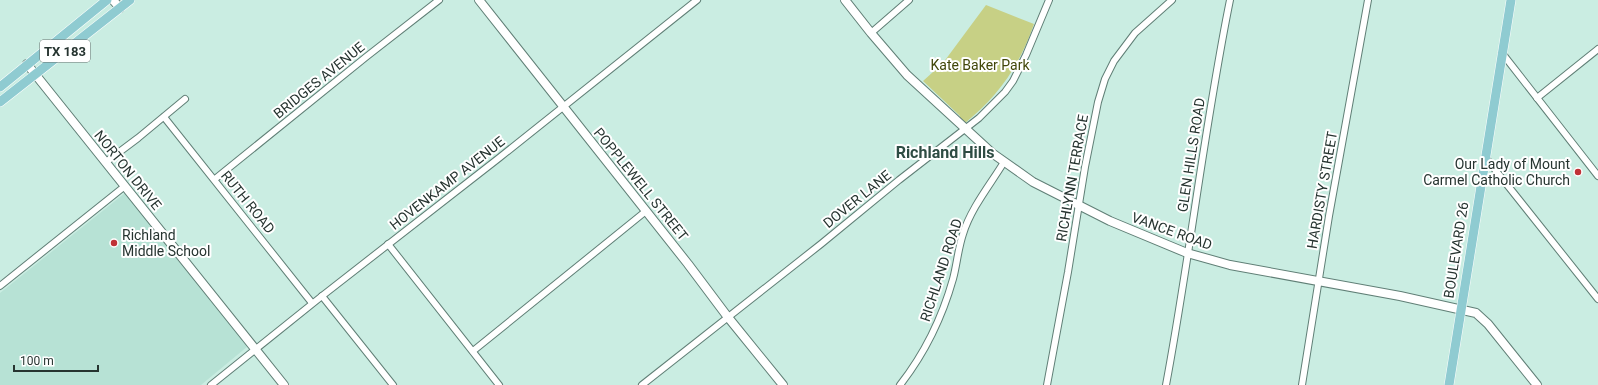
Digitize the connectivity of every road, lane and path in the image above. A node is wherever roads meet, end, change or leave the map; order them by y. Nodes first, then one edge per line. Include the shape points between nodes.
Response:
1 (107, 0) edge
2 (113, 0) edge
3 (130, 0) edge
4 (439, 0) edge
5 (479, 0) edge
6 (697, 0) edge
7 (845, 0) edge
8 (909, 0) edge
9 (1049, 0) edge
10 (1172, 0) edge
11 (1230, 0) edge
12 (1368, 0) edge
13 (1511, 0) edge
14 (120, 8) junction
15 (871, 33) junction
16 (1598, 49) edge
17 (1502, 53) junction
18 (27, 64) junction
19 (35, 74) junction
20 (0, 87) edge
21 (1536, 98) junction
22 (185, 99) dead end
23 (0, 102) edge
24 (563, 107) junction
25 (164, 117) junction
26 (965, 129) junction
27 (1485, 157) junction
28 (106, 162) junction
29 (1004, 162) junction
30 (1598, 176) edge
31 (215, 179) junction
32 (125, 186) junction
33 (1078, 205) junction
34 (646, 211) junction
35 (388, 244) junction
36 (1187, 253) junction
37 (1318, 282) junction
38 (0, 286) edge
39 (322, 296) junction
40 (1598, 299) edge
41 (312, 303) junction
42 (1461, 309) junction
43 (727, 316) junction
44 (256, 350) junction
45 (473, 352) junction
46 (211, 385) edge
47 (284, 385) edge
48 (393, 385) edge
49 (499, 385) edge
50 (642, 385) edge
51 (783, 385) edge
52 (900, 385) edge
53 (1047, 385) edge
54 (1166, 385) edge
55 (1302, 385) edge
56 (1448, 385) edge
57 (1536, 385) edge

1 - 18 main road, TX 183
2 - 14 street
3 - 14 main road, TX 183
4 - 31 street, BRIDGES AVENUE
5 - 24 street, POPPLEWELL STREET
6 - 24 street, HOVENKAMP AVENUE
7 - 15 street, VANCE ROAD
8 - 15 street
9 - 26 street, DOVER LANE via 1013,81 996,102
10 - 33 street, RICHLYNN TERRACE via 1135,32 1109,69 1098,102
11 - 36 street, GLEN HILLS ROAD
12 - 37 street, HARDISTY STREET
13 - 17 main road, BOULEVARD 26
14 - 19 main road, TX 183
15 - 26 street, VANCE ROAD via 907,75
16 - 21 street
17 - 21 street
17 - 27 main road, BOULEVARD 26
18 - 19 street, NORTON DRIVE
18 - 20 main road, TX 183
19 - 23 main road, TX 183
19 - 28 street, NORTON DRIVE
21 - 30 street
22 - 25 street
24 - 34 street, POPPLEWELL STREET
24 - 35 street, HOVENKAMP AVENUE
25 - 28 street
25 - 31 street, RUTH ROAD
26 - 29 street, VANCE ROAD
26 - 43 street, DOVER LANE
27 - 40 street
27 - 42 main road, BOULEVARD 26
28 - 32 street, NORTON DRIVE
29 - 33 street, VANCE ROAD via 1033,182
29 - 52 street, RICHLAND ROAD via 965,229 953,279 938,323 921,355
31 - 41 street, RUTH ROAD
32 - 38 street
32 - 44 street, NORTON DRIVE
33 - 36 street, VANCE ROAD via 1134,232
33 - 53 street, RICHLYNN TERRACE
34 - 43 street, POPPLEWELL STREET
34 - 45 street
35 - 39 street, HOVENKAMP AVENUE
35 - 45 street
36 - 37 street, VANCE ROAD via 1230,265
36 - 54 street, GLEN HILLS ROAD
37 - 42 street, VANCE ROAD
37 - 55 street, HARDISTY STREET
39 - 41 street, HOVENKAMP AVENUE
39 - 48 street
41 - 44 street, HOVENKAMP AVENUE
42 - 56 main road, BOULEVARD 26
42 - 57 street, VANCE ROAD via 1476,313 1480,317
43 - 50 street, DOVER LANE
43 - 51 street, POPPLEWELL STREET
44 - 46 street, HOVENKAMP AVENUE
44 - 47 street, NORTON DRIVE
45 - 49 street

